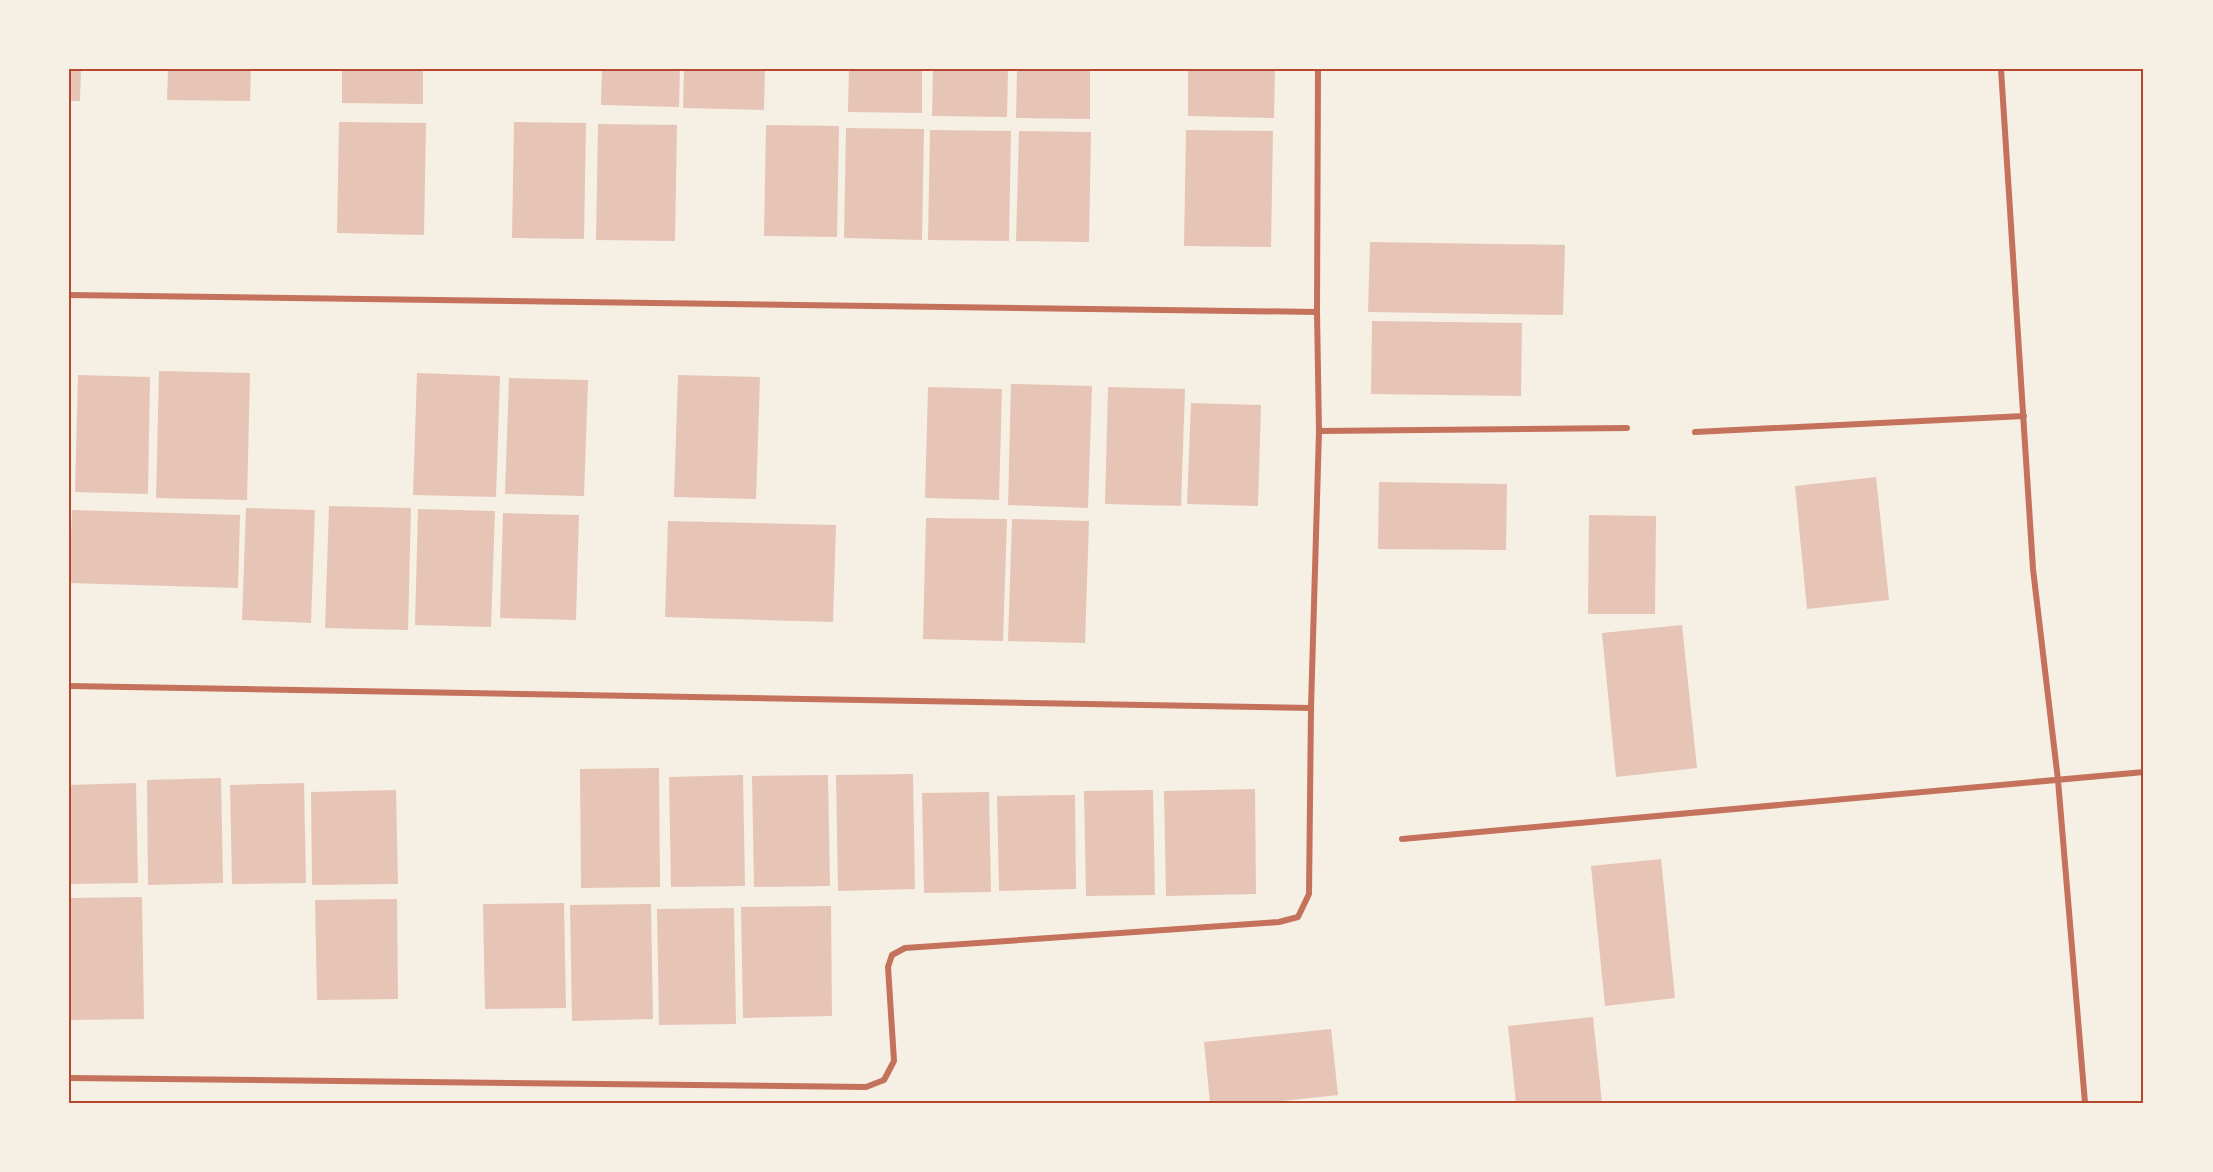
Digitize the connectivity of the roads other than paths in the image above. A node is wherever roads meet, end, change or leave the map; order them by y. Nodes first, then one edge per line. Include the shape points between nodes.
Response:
1 (1318, 69) edge
2 (2001, 69) edge
3 (69, 295) edge
4 (1317, 312) junction
5 (2024, 416) junction
6 (1627, 428) dead end
7 (1319, 431) junction
8 (1695, 432) dead end
9 (69, 686) edge
10 (1311, 708) junction
11 (2144, 772) edge
12 (2058, 780) junction
13 (1402, 839) dead end
14 (69, 1078) edge
15 (2085, 1103) edge

1 - 4 street
2 - 5 street
3 - 4 street
4 - 7 street
5 - 8 street
5 - 12 street via 2033,569
6 - 7 street
7 - 10 street
9 - 10 street
10 - 14 street via 1309,894 1298,917 1279,922 905,948 892,955 888,967 894,1061 884,1080 866,1087
11 - 12 street
12 - 13 street
12 - 15 street

